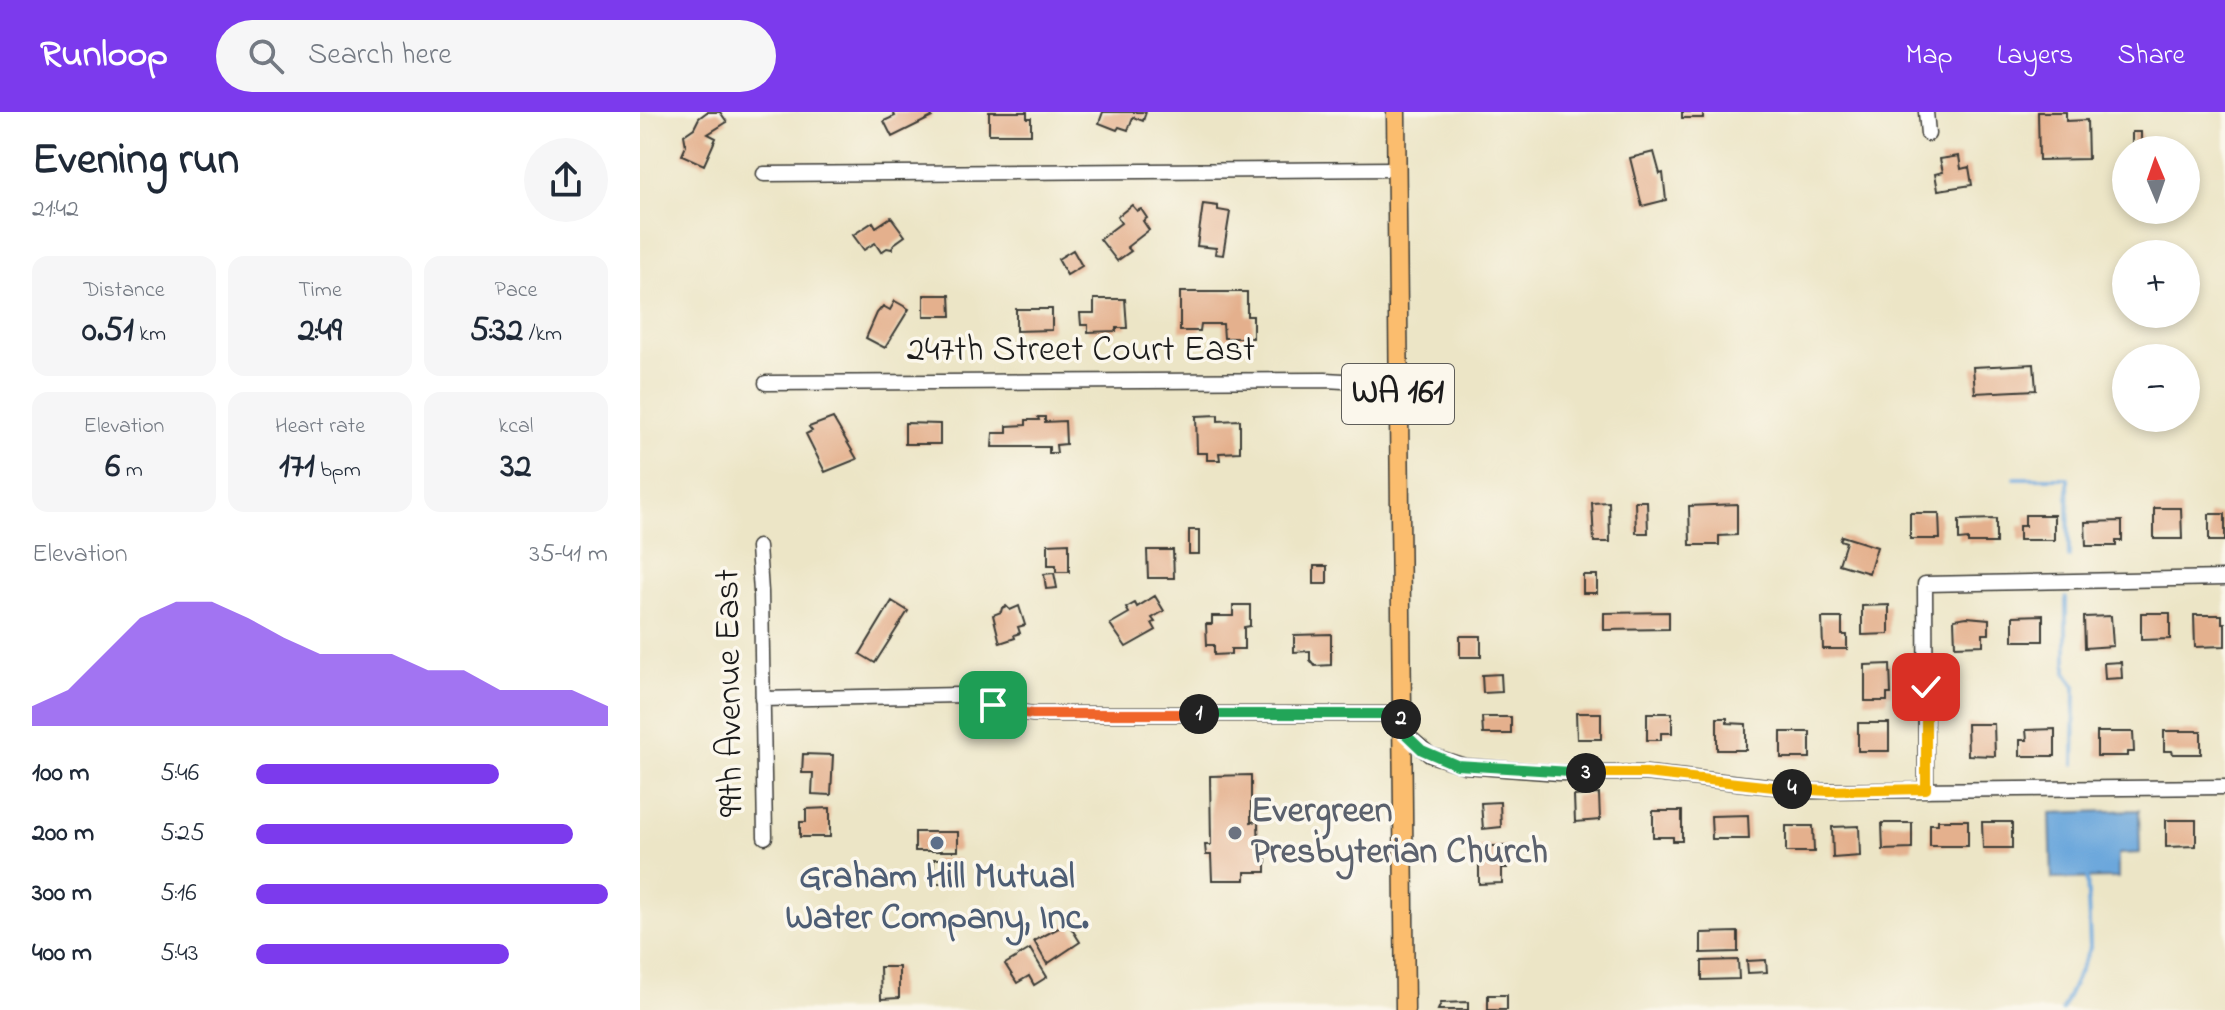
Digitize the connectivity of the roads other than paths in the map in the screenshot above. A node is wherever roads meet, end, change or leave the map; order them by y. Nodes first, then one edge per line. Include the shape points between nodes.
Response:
1 (1396, 112) edge
2 (1926, 112) edge
3 (1928, 134) dead end
4 (1396, 169) junction
5 (764, 174) dead end
6 (766, 383) dead end
7 (1398, 384) junction
8 (758, 547) dead end
9 (2225, 578) edge
10 (762, 699) junction
11 (1401, 722) junction
12 (2225, 787) edge
13 (1926, 789) junction
14 (765, 837) dead end
15 (1405, 1010) edge

1 - 4 main road, WA 161
2 - 3 street
4 - 5 street
4 - 7 main road, WA 161
6 - 7 street, 247th Street Court East
7 - 11 main road, WA 161
8 - 10 street, 99th Avenue East
9 - 13 street via 1925,584
10 - 11 street via 960,695 982,697 1009,711 1046,715
10 - 14 street, 99th Avenue East
11 - 13 street via 1430,755 1457,765 1646,773 1813,791
11 - 15 main road, WA 161
12 - 13 street

